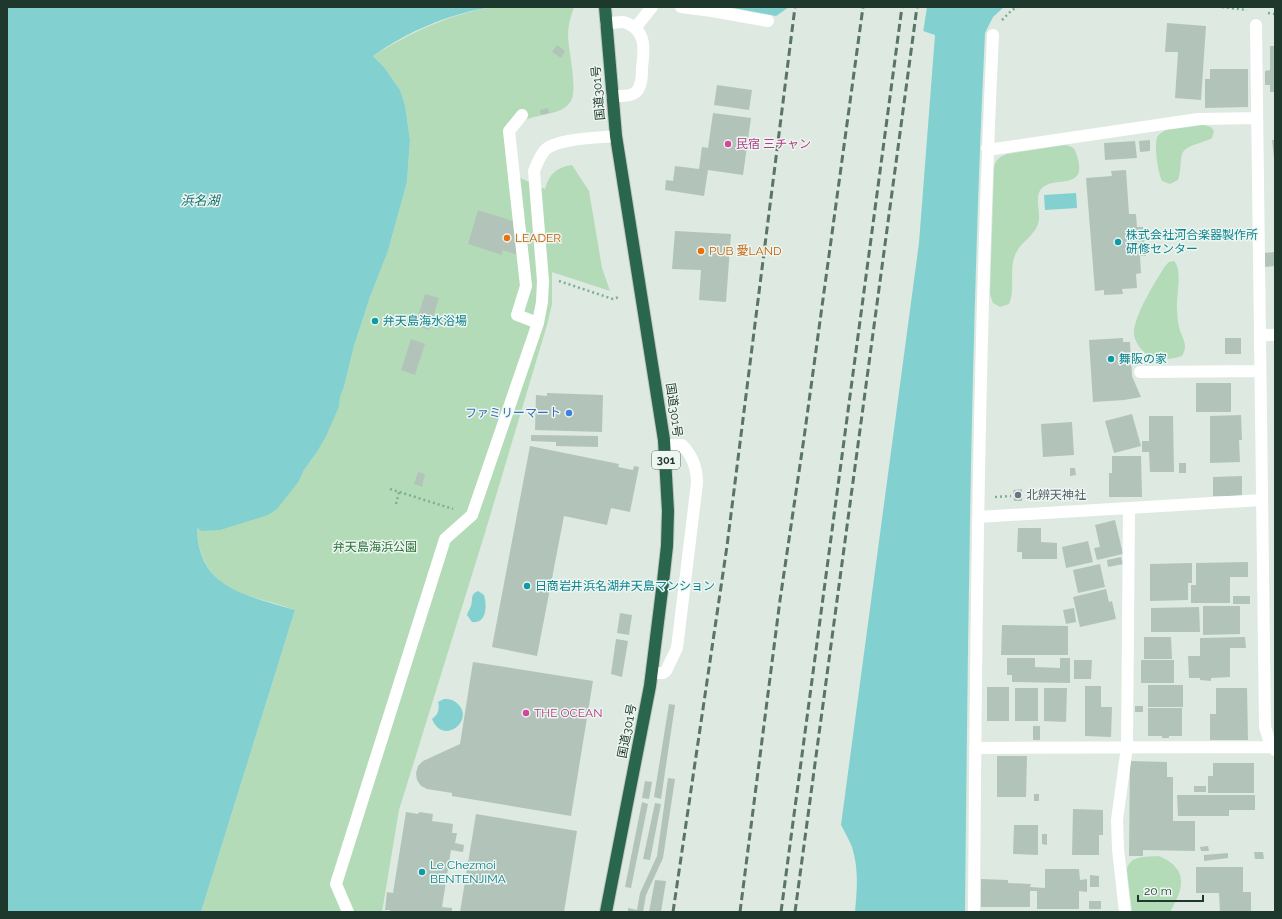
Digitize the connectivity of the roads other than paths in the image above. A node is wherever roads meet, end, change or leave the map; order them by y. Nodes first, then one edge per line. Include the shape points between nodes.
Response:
1 (605, 7) edge
2 (652, 7) edge
3 (681, 7) edge
4 (768, 21) dead end
5 (606, 24) junction
6 (1256, 25) dead end
7 (635, 28) junction
8 (993, 35) road end
9 (612, 96) junction
10 (522, 115) dead end
11 (1257, 118) junction
12 (616, 136) junction
13 (987, 148) junction
14 (538, 322) junction
15 (1260, 335) junction
16 (1275, 335) edge
17 (1260, 370) junction
18 (1140, 372) dead end
19 (665, 445) junction
20 (1262, 500) junction
21 (1130, 508) junction
22 (978, 517) junction
23 (1269, 586) edge
24 (652, 673) junction
25 (1270, 693) edge
26 (1127, 747) junction
27 (975, 748) junction
28 (1274, 748) edge
29 (348, 912) edge
30 (606, 912) edge
31 (974, 912) edge
32 (1125, 912) edge

1 - 5 highway, 国道301号 / 301
2 - 7 street
3 - 4 street
5 - 7 street via 623,22
5 - 9 highway, 国道301号 / 301
6 - 11 street
7 - 9 street via 643,39 644,48 639,88 629,95
8 - 13 street
9 - 12 highway, 国道301号 / 301
10 - 14 street via 509,131 526,286 517,315
11 - 13 street via 1198,119
11 - 15 street
12 - 14 street via 557,143 546,149 538,159 534,170 543,280
12 - 19 highway, 国道301号 / 301
13 - 22 street
14 - 29 street via 472,515 445,539 336,884
15 - 16 street
15 - 17 street
17 - 18 street
17 - 20 street
19 - 24 highway, 国道301号 / 301 via 667,546
19 - 24 street via 682,445 686,449 695,468 696,483 677,648 666,671
20 - 21 street
20 - 23 street
21 - 22 street
21 - 26 street
22 - 27 street
23 - 25 street
24 - 30 highway, 国道301号 / 301
25 - 28 street via 1265,727
26 - 27 street
26 - 28 street
26 - 32 street via 1117,820
27 - 31 street

